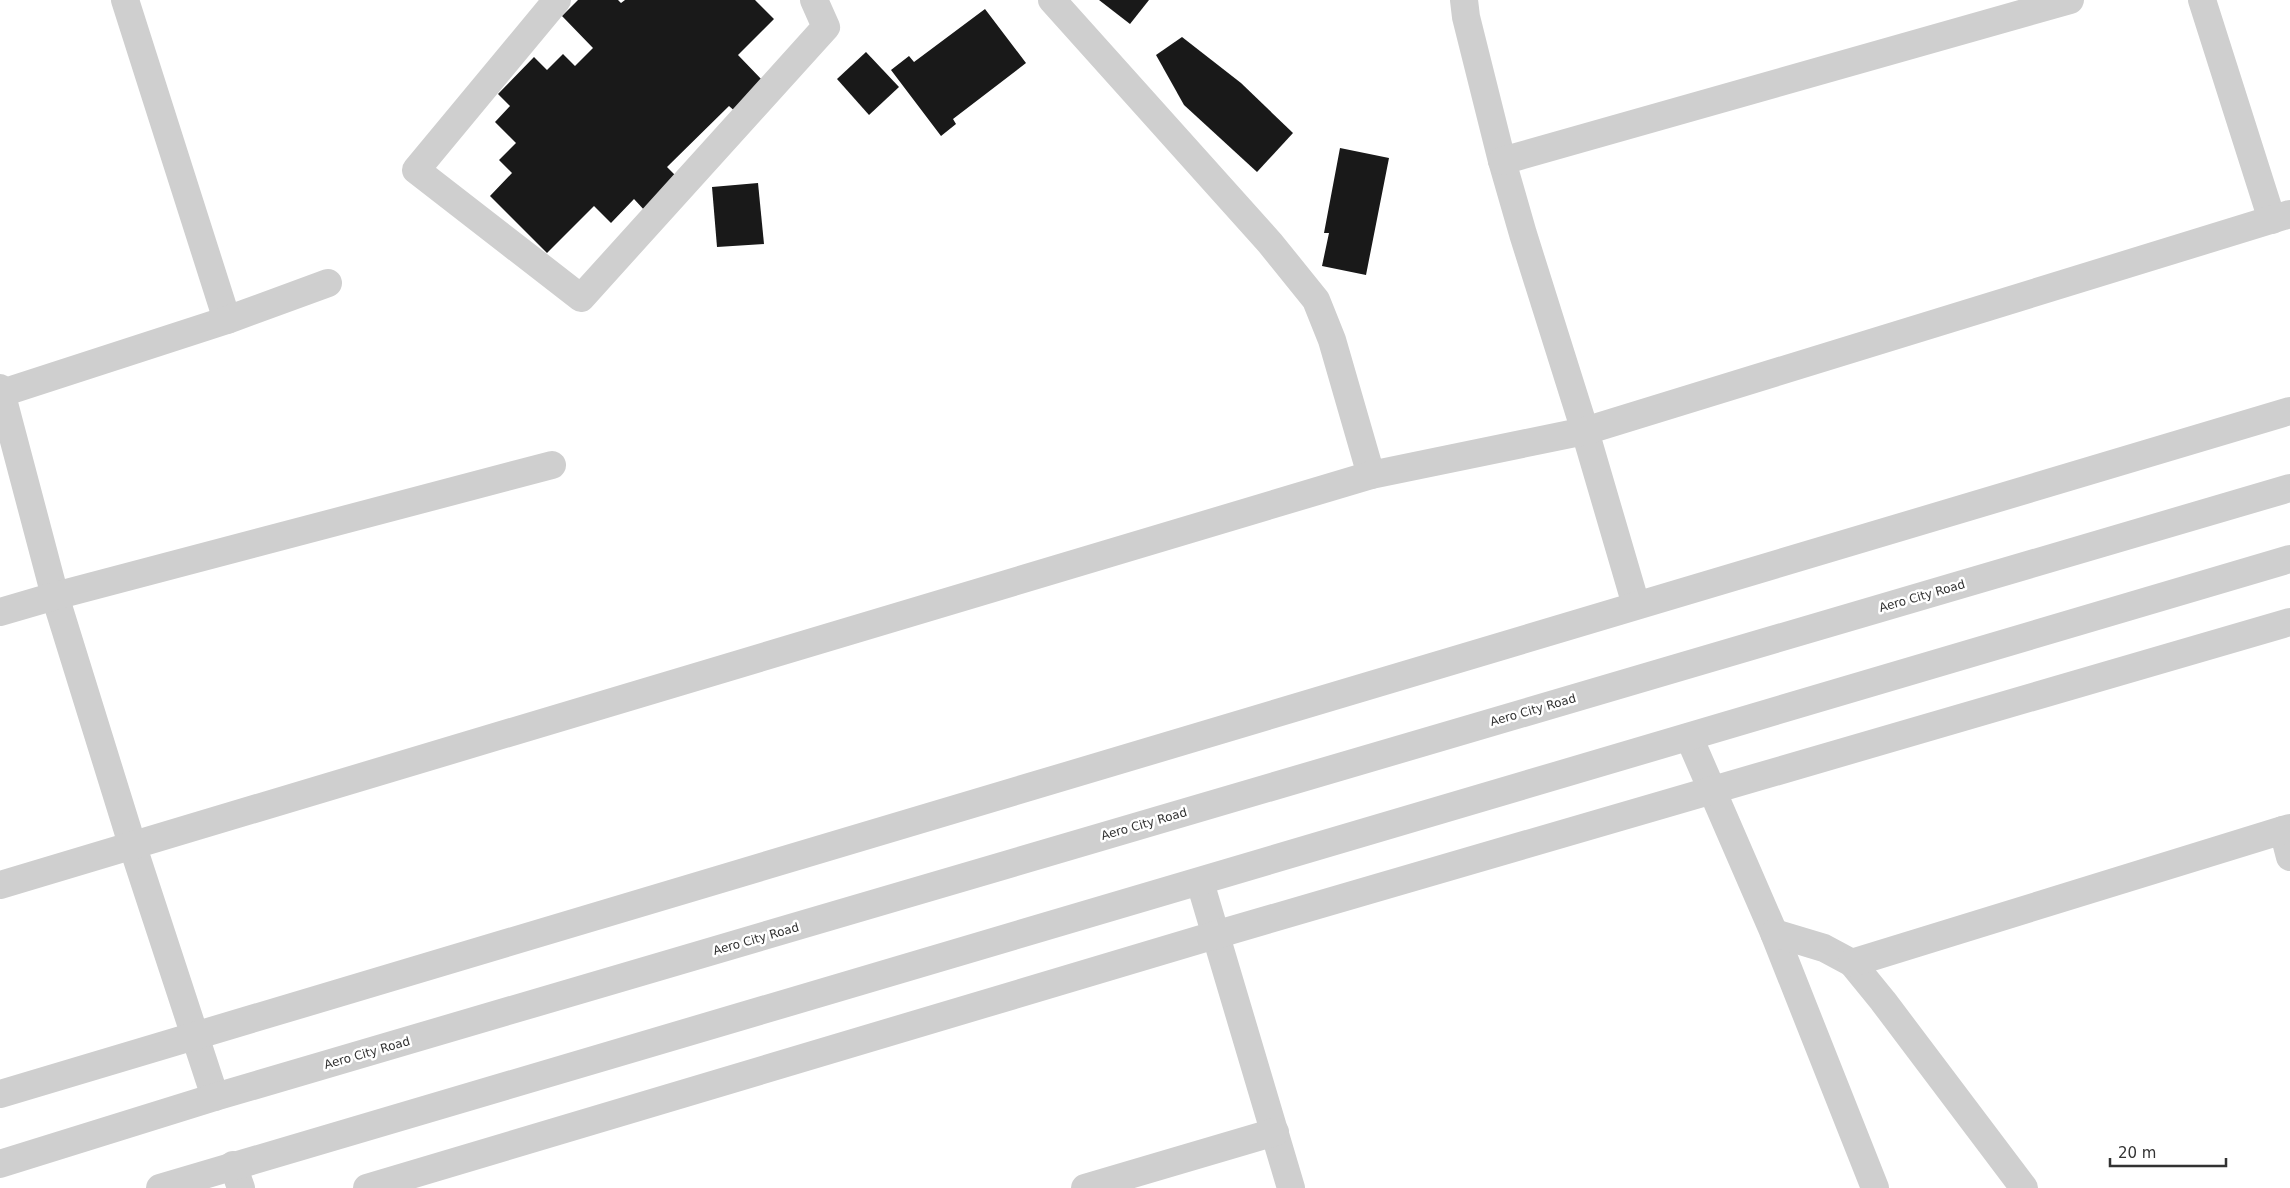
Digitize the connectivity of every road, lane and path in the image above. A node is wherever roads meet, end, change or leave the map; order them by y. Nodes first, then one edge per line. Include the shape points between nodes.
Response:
1 (125, 0) edge
2 (557, 0) edge
3 (814, 0) edge
4 (1052, 0) edge
5 (1464, 0) edge
6 (2070, 0) edge
7 (2202, 0) edge
8 (1502, 161) junction
9 (2281, 217) edge
10 (328, 283) dead end
11 (227, 320) junction
12 (1, 390) edge
13 (2290, 411) edge
14 (1585, 431) junction
15 (552, 465) dead end
16 (1371, 475) junction
17 (2290, 488) edge
18 (2290, 559) edge
19 (56, 596) junction
20 (1636, 605) junction
21 (0, 612) edge
22 (2290, 622) edge
23 (1689, 737) junction
24 (1713, 791) junction
25 (2286, 829) edge
26 (132, 844) junction
27 (2290, 857) edge
28 (1200, 882) junction
29 (0, 884) edge
30 (1774, 933) junction
31 (1215, 935) junction
32 (1852, 963) junction
33 (194, 1036) junction
34 (0, 1094) edge
35 (215, 1097) junction
36 (1276, 1132) junction
37 (0, 1164) edge
38 (237, 1177) edge
39 (160, 1188) edge
40 (367, 1188) edge
41 (1085, 1188) edge
42 (1291, 1188) edge
43 (1875, 1188) edge
44 (2024, 1188) edge

1 - 11 street
2 - 3 street via 416,170 581,298 826,28
4 - 16 street via 1270,243 1316,300 1332,340
5 - 8 street
6 - 8 street
7 - 9 street
8 - 14 street
9 - 14 street
10 - 11 street
11 - 12 street
12 - 19 street
13 - 20 street
14 - 16 street
14 - 20 street
15 - 19 street
16 - 26 street
17 - 35 street, Aero City Road
18 - 23 street
19 - 21 street
19 - 26 street
20 - 33 street
22 - 24 street
23 - 24 street
23 - 28 street
24 - 30 street
24 - 31 street
25 - 27 street
25 - 32 street
26 - 29 street
26 - 33 street
28 - 31 street
28 - 38 street
30 - 32 street via 1824,948
30 - 43 street
31 - 36 street
31 - 40 street
32 - 44 street
33 - 34 street
33 - 35 street
35 - 37 street, Aero City Road
36 - 41 street
36 - 42 street
38 - 39 street

